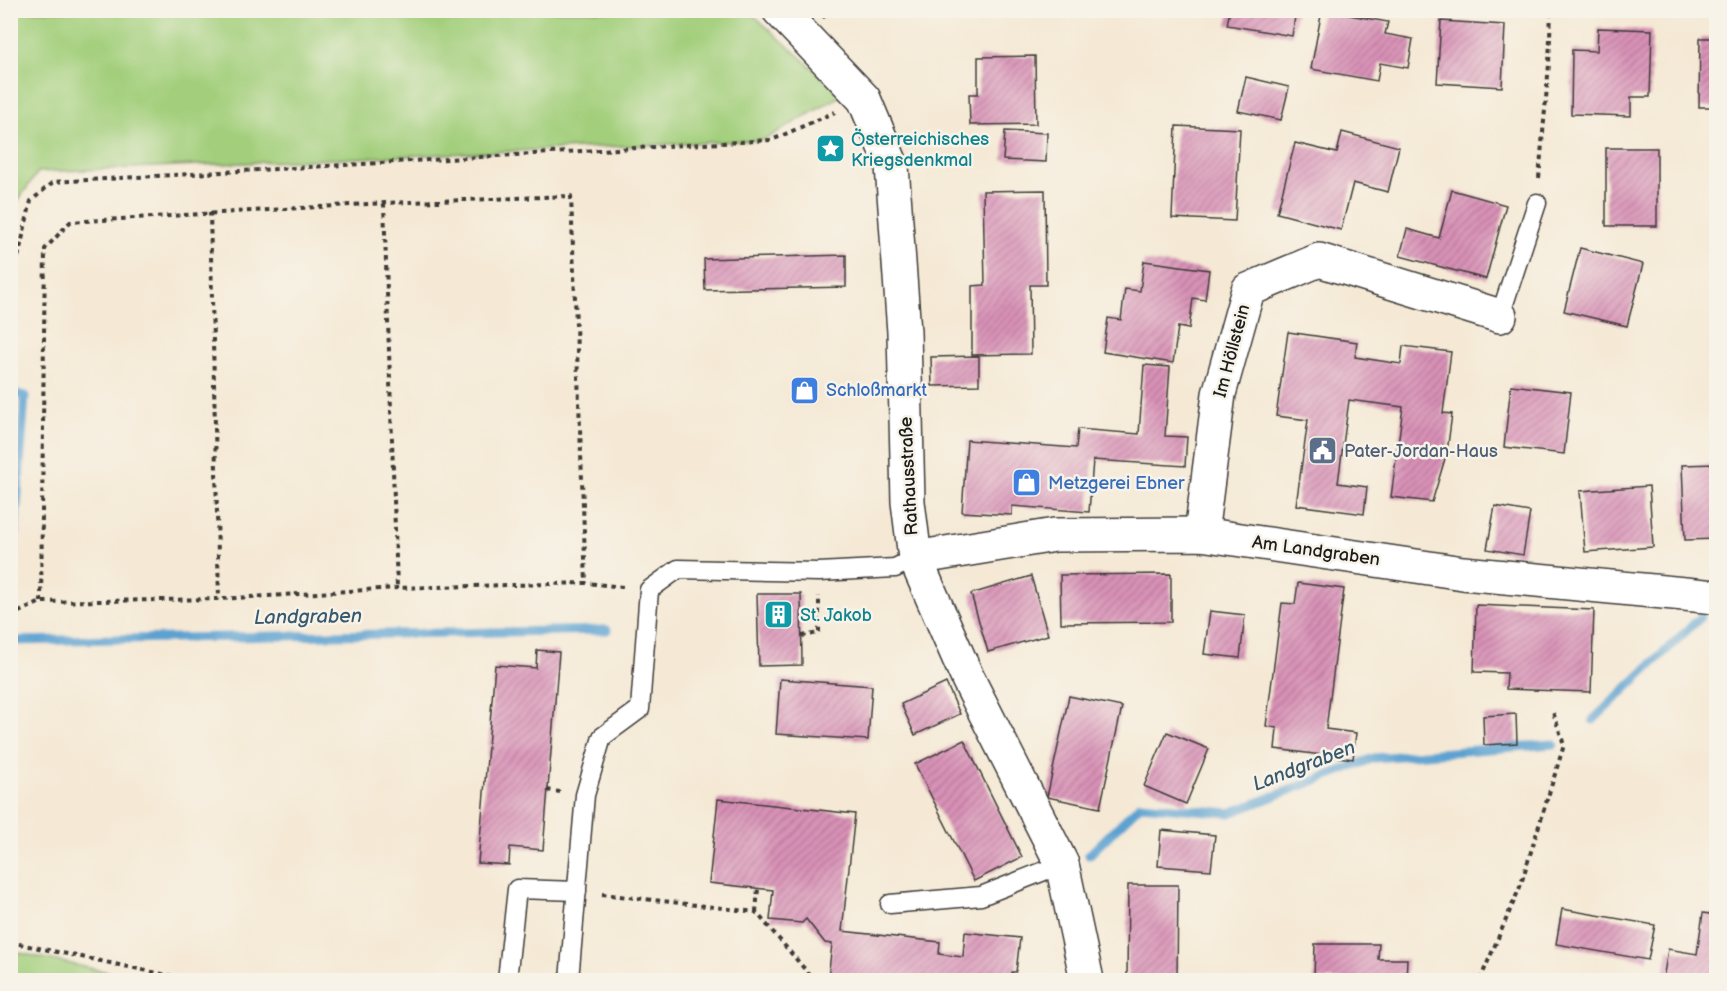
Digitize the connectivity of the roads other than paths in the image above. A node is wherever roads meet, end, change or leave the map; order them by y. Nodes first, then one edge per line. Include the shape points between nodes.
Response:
1 (779, 10) edge
2 (1537, 203) road end
3 (1500, 316) joint
4 (1201, 534) junction
5 (915, 558) junction
6 (1716, 597) edge
7 (1062, 864) junction
8 (577, 891) junction
9 (890, 904) dead end
10 (507, 981) edge
11 (569, 981) edge
12 (1087, 981) edge

1 - 5 street, Rathausstraße via 864,99 892,166 904,332 908,502
2 - 3 lane
3 - 4 street, Im Höllstein via 1319,260 1248,290 1219,394
4 - 5 street, Am Landgraben via 1055,536
4 - 6 street, Am Landgraben via 1463,573
5 - 7 street, Rathausstraße via 968,679
5 - 8 lane via 895,568 819,572 678,568 649,590 640,709 602,737 585,795
7 - 9 lane via 981,896
7 - 12 street, Rathausstraße
8 - 10 lane via 516,889
8 - 11 lane

